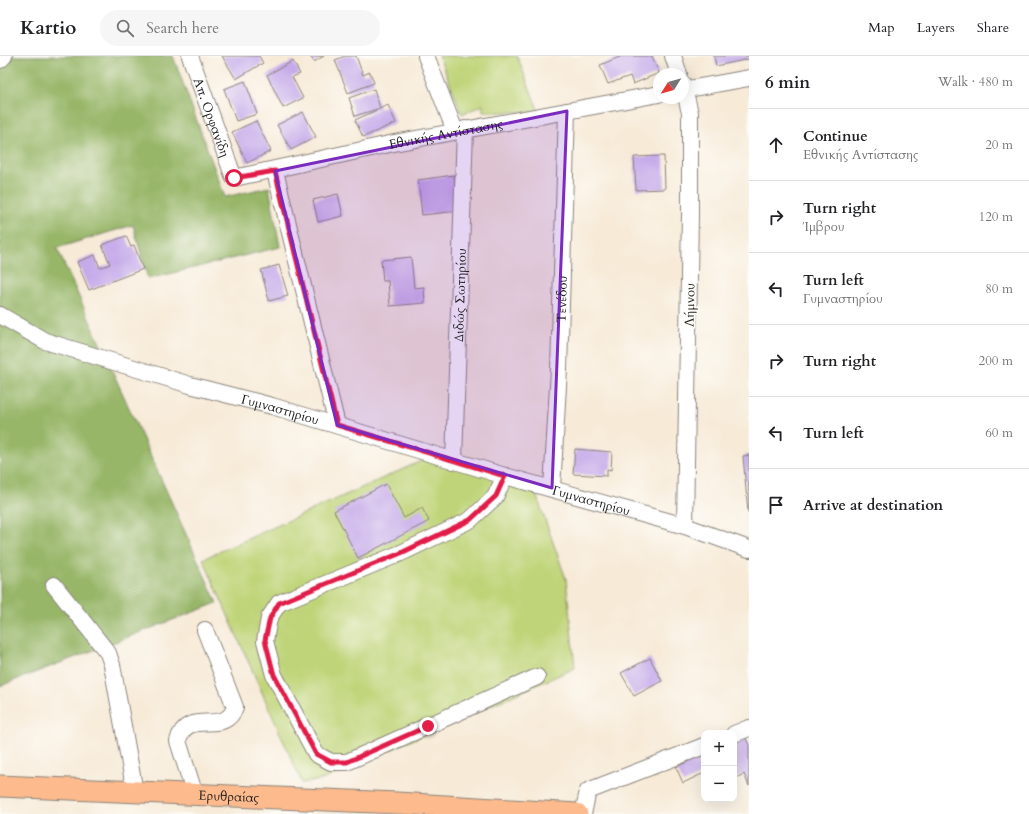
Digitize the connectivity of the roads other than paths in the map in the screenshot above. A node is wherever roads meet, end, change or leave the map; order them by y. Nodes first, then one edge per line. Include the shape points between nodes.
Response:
1 (4, 56) edge
2 (190, 56) edge
3 (426, 56) edge
4 (673, 56) edge
5 (0, 60) edge
6 (677, 68) edge
7 (749, 78) edge
8 (689, 87) edge
9 (653, 95) edge
10 (688, 104) edge
11 (567, 111) junction
12 (460, 130) junction
13 (275, 171) junction
14 (234, 178) joint
15 (0, 315) edge
16 (337, 425) junction
17 (454, 461) junction
18 (505, 476) junction
19 (552, 488) junction
20 (685, 526) junction
21 (749, 550) edge
22 (54, 585) dead end
23 (205, 630) dead end
24 (537, 677) dead end
25 (749, 728) edge
26 (737, 733) edge
27 (701, 747) edge
28 (0, 786) edge
29 (135, 792) junction
30 (195, 795) junction
31 (577, 814) edge
32 (583, 814) edge

1 - 5 street
2 - 14 street, Απ. Ορφανίδη
3 - 12 street, Διδώς Σωτηρίου
4 - 6 street
7 - 8 street
9 - 11 street, Εθνικής Αντίστασης
10 - 20 street, Λήμνου via 690,214
11 - 12 street, Εθνικής Αντίστασης
11 - 19 street, Τενέδου via 559,369
12 - 13 street, Εθνικής Αντίστασης
12 - 17 street, Διδώς Σωτηρίου
13 - 14 street, Εθνικής Αντίστασης
13 - 16 street
15 - 16 street, Γυμναστηρίου via 45,341 190,385
16 - 17 street, Γυμναστηρίου
17 - 18 street, Γυμναστηρίου
18 - 19 street, Γυμναστηρίου
18 - 24 street via 496,496 470,520 401,553 279,603 270,618 265,640 274,675 316,754 331,762 347,762
19 - 20 street, Γυμναστηρίου
20 - 21 street, Γυμναστηρίου
22 - 29 street via 108,653
23 - 30 street via 235,707 228,720 187,725 180,732 178,741
25 - 26 street
27 - 32 street via 588,791
28 - 29 main road, Ερυθραίας
29 - 30 main road, Ερυθραίας
30 - 31 main road, Ερυθραίας via 397,803

